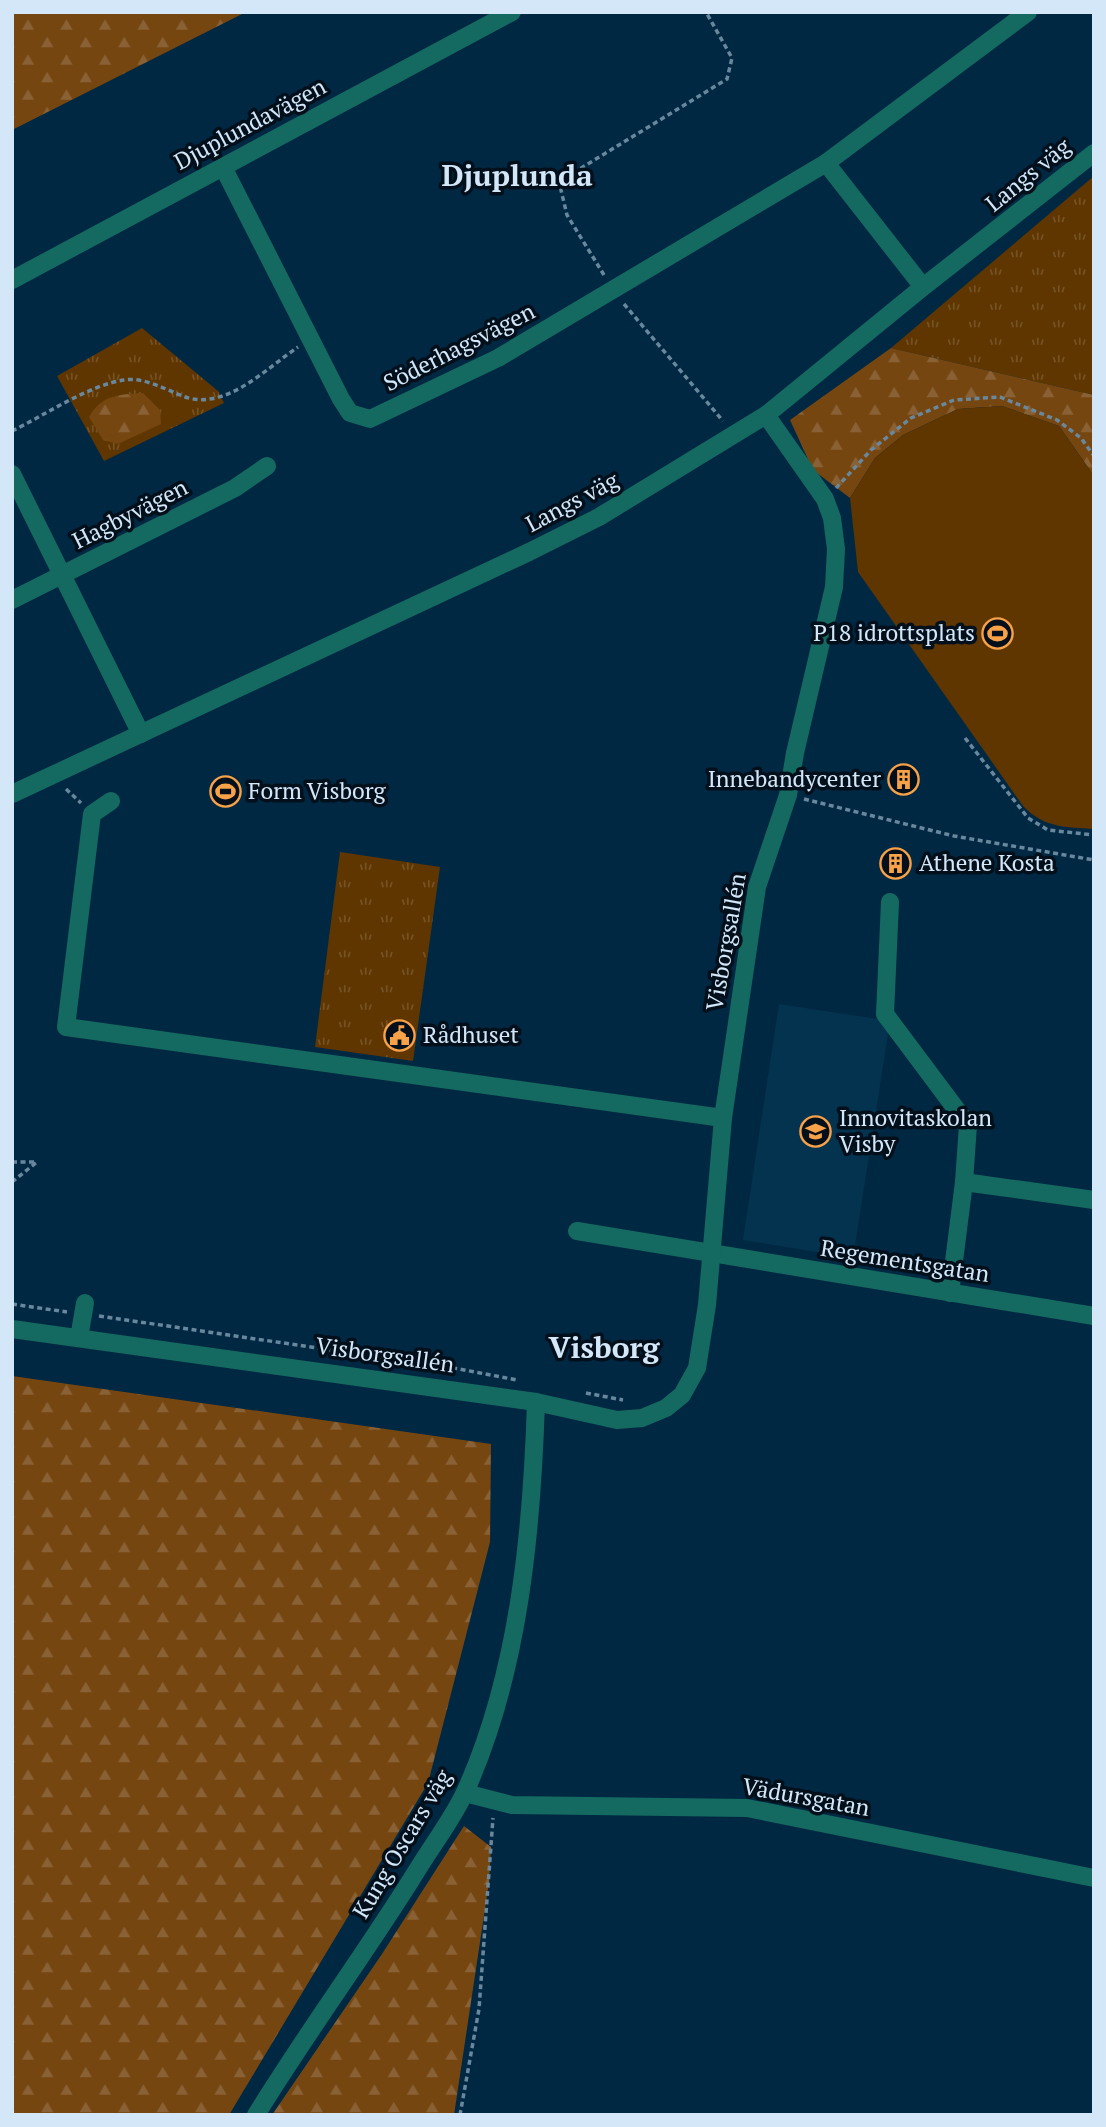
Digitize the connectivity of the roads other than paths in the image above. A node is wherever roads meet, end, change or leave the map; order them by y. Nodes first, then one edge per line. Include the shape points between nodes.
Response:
1 (512, 12) edge
2 (1028, 12) edge
3 (1094, 153) edge
4 (826, 163) junction
5 (223, 167) junction
6 (12, 279) edge
7 (923, 286) junction
8 (766, 415) junction
9 (267, 466) dead end
10 (12, 474) edge
11 (63, 575) junction
12 (12, 600) edge
13 (141, 734) junction
14 (12, 794) edge
15 (111, 801) dead end
16 (890, 902) dead end
17 (723, 1118) junction
18 (964, 1182) junction
19 (1094, 1200) edge
20 (577, 1231) dead end
21 (709, 1253) junction
22 (950, 1293) junction
23 (84, 1309) road end
24 (1094, 1316) edge
25 (12, 1329) edge
26 (79, 1338) junction
27 (536, 1402) junction
28 (464, 1793) junction
29 (1094, 1878) edge
30 (256, 2115) edge

1 - 5 street, Djuplundavägen
2 - 4 street, Söderhagsvägen
3 - 7 street, Langs väg
4 - 5 street, Söderhagsvägen via 498,358 370,419 350,413
4 - 7 street
5 - 6 street, Djuplundavägen
7 - 8 street, Langs väg
8 - 13 street, Langs väg via 599,517
8 - 17 street, Visborgsallén via 825,499 836,549 834,587 788,796 757,887
9 - 11 street, Hagbyvägen via 235,488
10 - 11 street
11 - 12 street, Hagbyvägen
11 - 13 street
13 - 14 street, Langs väg
15 - 17 street via 92,814 66,1027
16 - 18 street via 885,1014 968,1125
17 - 21 street, Visborgsallén
18 - 19 street
18 - 22 street
20 - 21 street
21 - 22 street, Regementsgatan
21 - 27 street, Visborgsallén via 697,1368 682,1395 642,1418 617,1420
22 - 24 street, Regementsgatan
23 - 26 street
25 - 26 street, Visborgsallén
26 - 27 street, Visborgsallén
27 - 28 street, Kung Oscars väg via 533,1505 514,1632 483,1748
28 - 29 street, Vädursgatan via 512,1805 747,1808
28 - 30 street, Kung Oscars väg via 367,1950 296,2049

